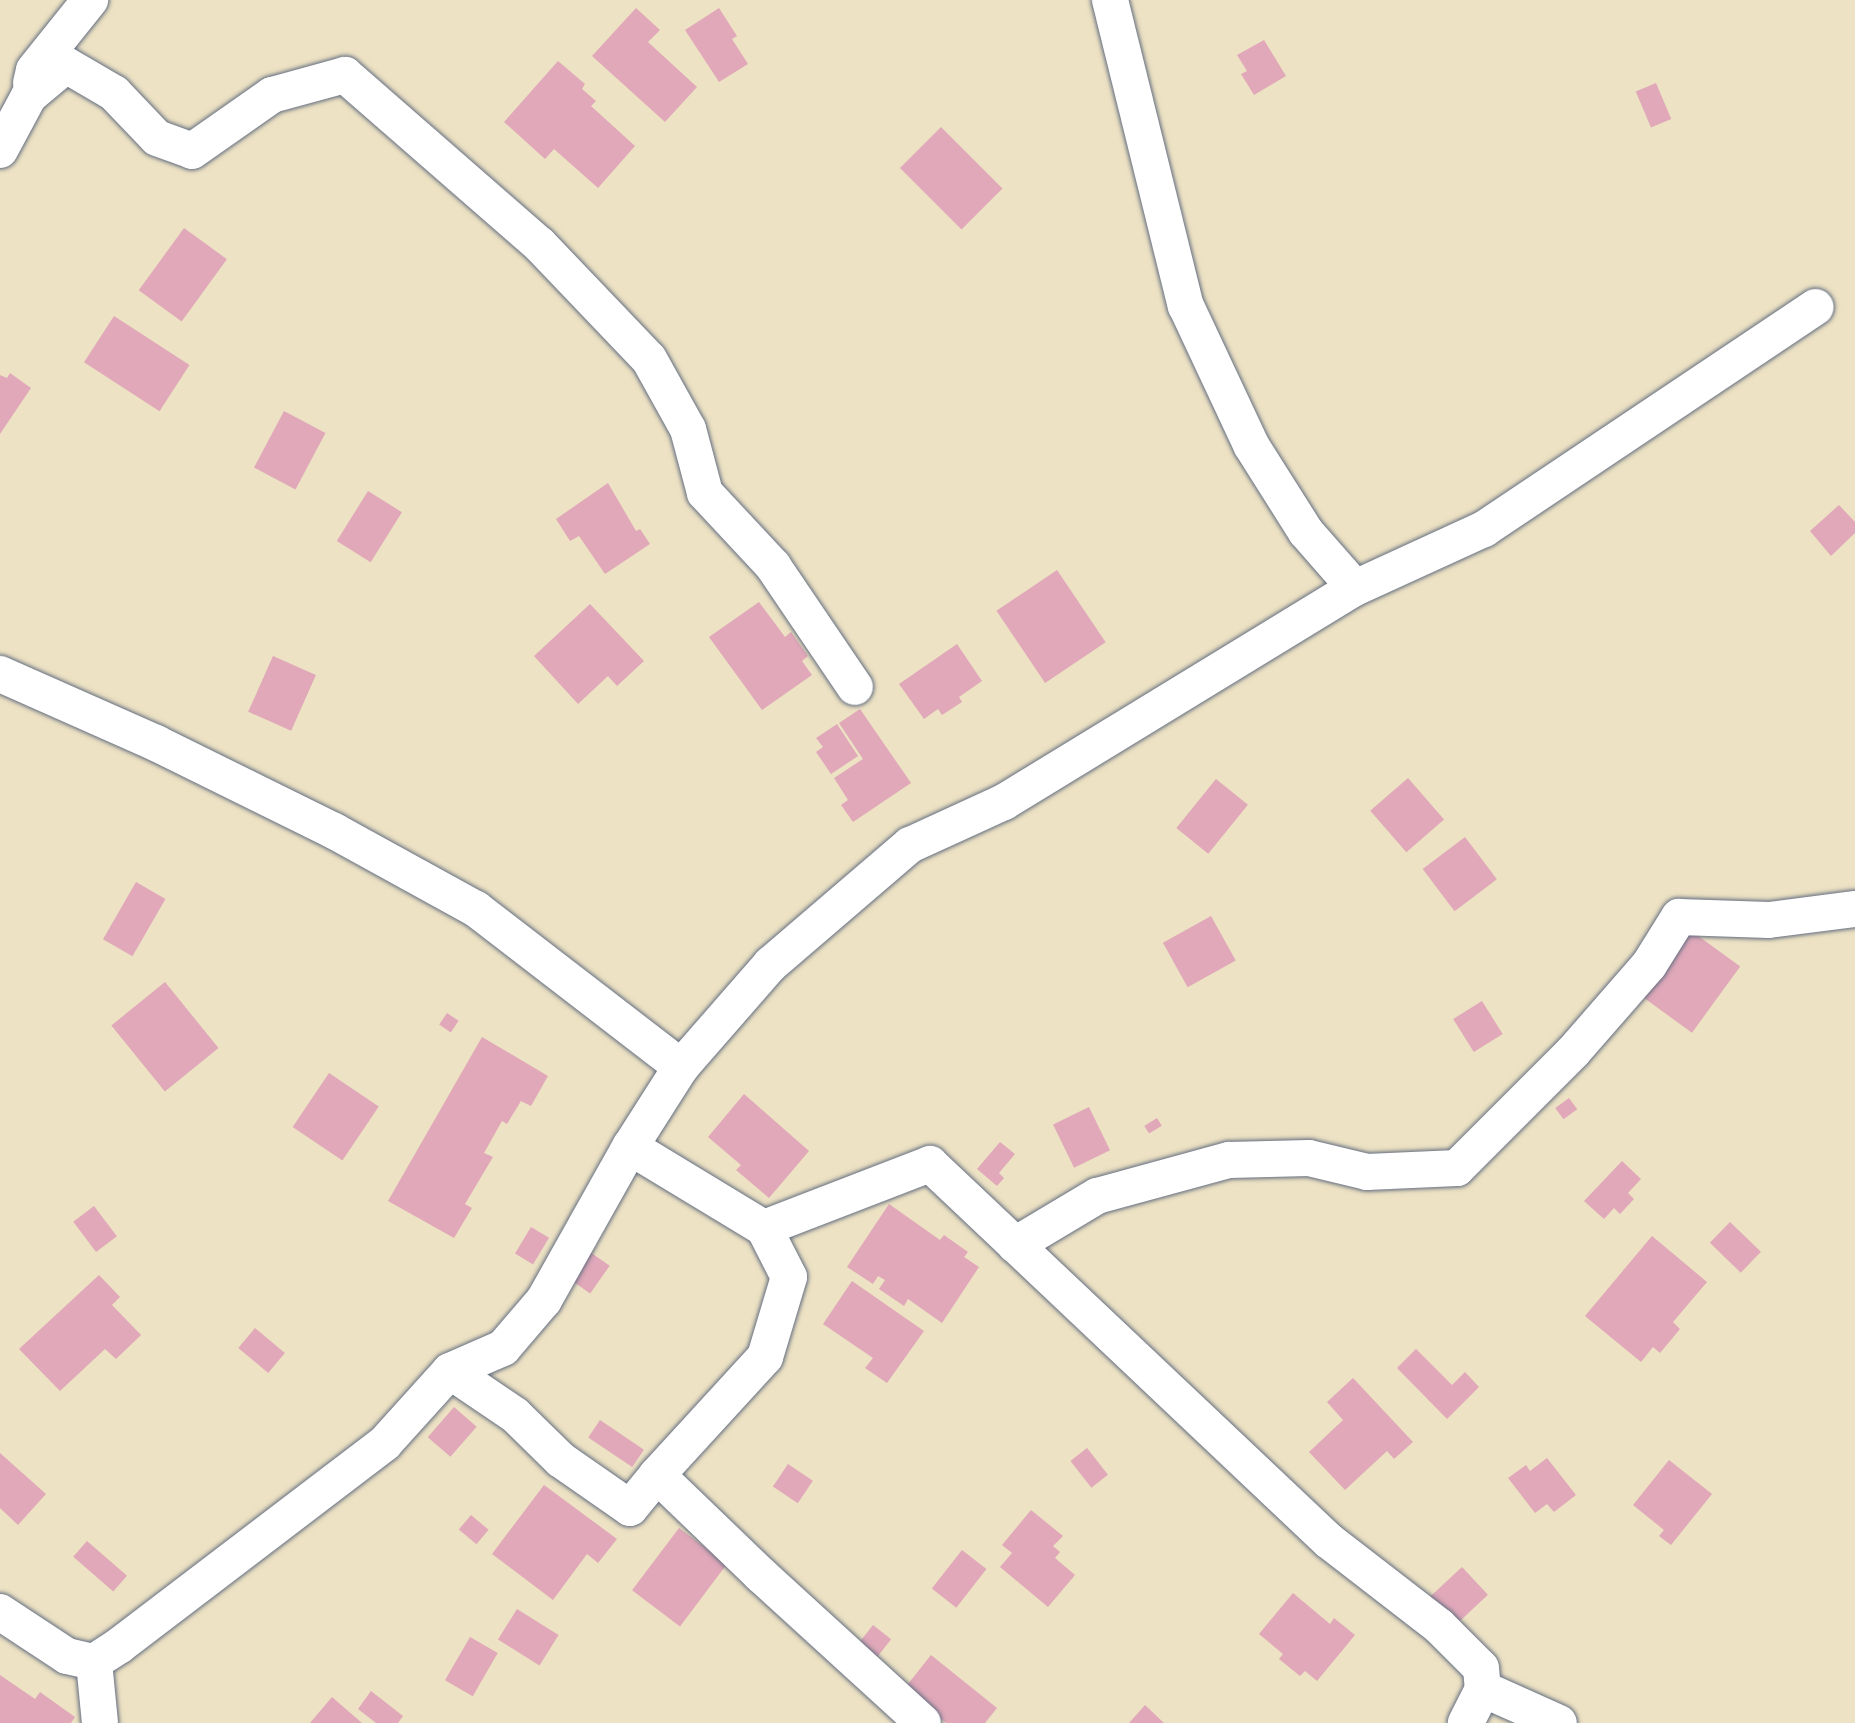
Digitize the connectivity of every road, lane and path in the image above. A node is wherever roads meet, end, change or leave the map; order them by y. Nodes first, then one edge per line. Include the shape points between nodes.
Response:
1 (90, 0) edge
2 (1110, 0) edge
3 (14, 103) edge
4 (0, 150) edge
5 (1815, 307) dead end
6 (1355, 588) junction
7 (0, 674) edge
8 (855, 687) dead end
9 (1855, 909) edge
10 (681, 1067) junction
11 (630, 1147) junction
12 (764, 1228) junction
13 (1015, 1245) junction
14 (450, 1371) junction
15 (657, 1475) junction
16 (0, 1612) edge
17 (94, 1662) junction
18 (1483, 1689) junction
19 (100, 1723) edge
20 (923, 1723) edge
21 (1466, 1723) edge
22 (1559, 1723) edge

1 - 3 street
2 - 6 street via 1186,306 1251,445 1306,532
3 - 4 street
3 - 8 street via 66,65 114,93 157,138 192,151 272,95 345,75 539,244 649,359 688,429 705,493 773,566
5 - 6 street via 1484,529
6 - 10 street via 1004,802 910,845 771,964
7 - 10 street via 156,743 476,909
9 - 13 street via 1769,920 1679,917 1649,965 1573,1052 1457,1168 1367,1172 1309,1158 1229,1160 1097,1196
10 - 11 street
11 - 12 street
11 - 14 street via 544,1300 503,1348
12 - 13 street via 930,1164
12 - 15 street via 789,1277 765,1357
13 - 18 street via 1329,1541 1439,1626 1481,1668
14 - 15 street via 515,1415 561,1460 630,1508
14 - 17 street via 384,1444
15 - 20 street
16 - 17 street via 67,1656
17 - 19 street
18 - 21 street
18 - 22 street

